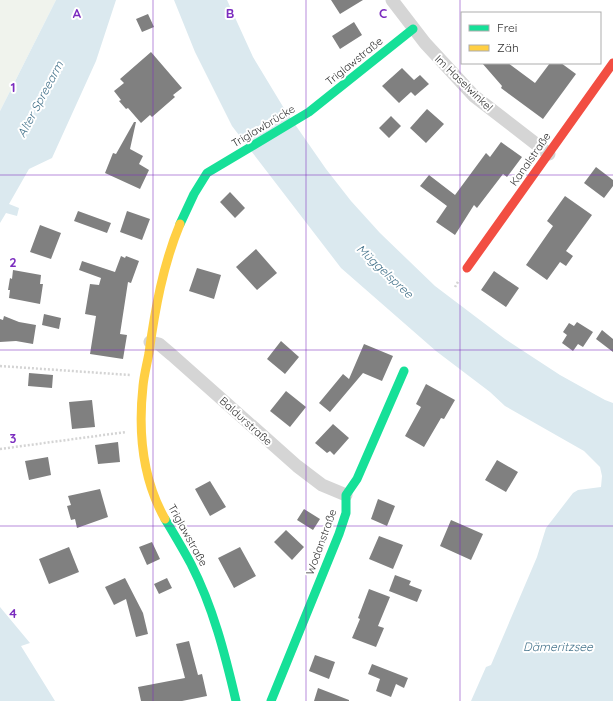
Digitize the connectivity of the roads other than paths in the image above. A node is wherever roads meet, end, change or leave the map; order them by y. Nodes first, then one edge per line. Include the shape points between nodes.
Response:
1 (392, 0) edge
2 (413, 29) junction
3 (613, 63) edge
4 (309, 112) joint
5 (549, 154) junction
6 (228, 160) joint
7 (467, 268) dead end
8 (150, 342) junction
9 (404, 371) dead end
10 (346, 495) junction
11 (236, 701) edge
12 (271, 701) edge

1 - 2 street, Im Haselwinkel
2 - 4 street, Triglawstraße
2 - 5 street, Im Haselwinkel via 474,96
3 - 5 street, Kanalstraße
4 - 6 street, Triglawbrücke
5 - 7 street, Kanalstraße
6 - 8 street, Triglawstraße via 207,173 181,220 166,265
8 - 10 street, Baldurstraße via 159,344 297,466 322,485
8 - 11 street, Triglawstraße via 142,392 141,431 151,490 202,587 226,660
9 - 10 street via 360,473
10 - 12 street, Wodanstraße via 346,513 339,534

